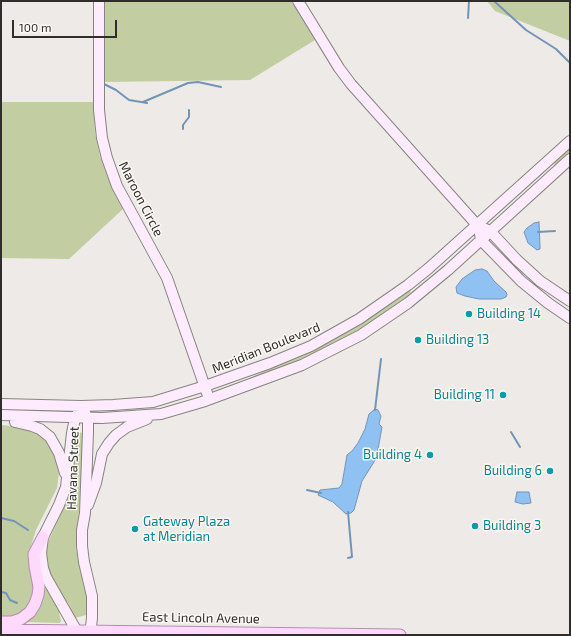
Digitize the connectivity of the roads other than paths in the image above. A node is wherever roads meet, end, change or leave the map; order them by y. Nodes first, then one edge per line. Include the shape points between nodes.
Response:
1 (99, 1) edge
2 (298, 1) edge
3 (570, 141) edge
4 (570, 159) edge
5 (477, 225) junction
6 (490, 231) junction
7 (481, 240) junction
8 (570, 302) edge
9 (570, 318) edge
10 (205, 386) junction
11 (209, 400) junction
12 (1, 404) edge
13 (81, 406) junction
14 (161, 414) junction
15 (1, 416) edge
16 (75, 418) junction
17 (88, 418) junction
18 (1, 420) edge
19 (66, 487) junction
20 (85, 513) junction
21 (43, 537) junction
22 (1, 622) edge
23 (1, 630) edge
24 (78, 633) edge
25 (91, 633) edge
26 (400, 635) edge

1 - 10 main road, Maroon Circle via 99,110 107,158 117,186 167,278
2 - 5 main road via 351,84
3 - 5 main road, Meridian Boulevard
4 - 6 main road, Meridian Boulevard
5 - 6 main road
5 - 7 main road
5 - 10 main road, Meridian Boulevard via 408,285 352,324 290,355
6 - 7 main road, Meridian Boulevard
6 - 8 main road via 533,276
7 - 9 main road via 527,286
7 - 11 main road, Meridian Boulevard via 408,303 361,335 302,365
10 - 11 main road, Maroon Circle
10 - 13 main road, Meridian Boulevard via 153,402
11 - 14 main road, Meridian Boulevard
12 - 13 main road, Meridian Boulevard
13 - 16 main road, Havana Street
13 - 17 main road, Havana Street
14 - 17 main road, Meridian Boulevard
14 - 20 main road via 130,425 111,441 102,454 96,483
15 - 16 main road, Meridian Boulevard
16 - 17 main road, Meridian Boulevard
16 - 19 main road, Havana Street
17 - 20 main road, Havana Street
18 - 19 main road via 29,424 50,437 61,456
19 - 21 main road, Havana Street
20 - 25 main road, Havana Street via 82,546 92,596
21 - 22 main road via 34,557 39,587 35,604 21,619
21 - 24 main road, Havana Street via 41,553 44,574
23 - 24 main road, East Lincoln Avenue
24 - 25 main road, East Lincoln Avenue
25 - 26 main road, East Lincoln Avenue

